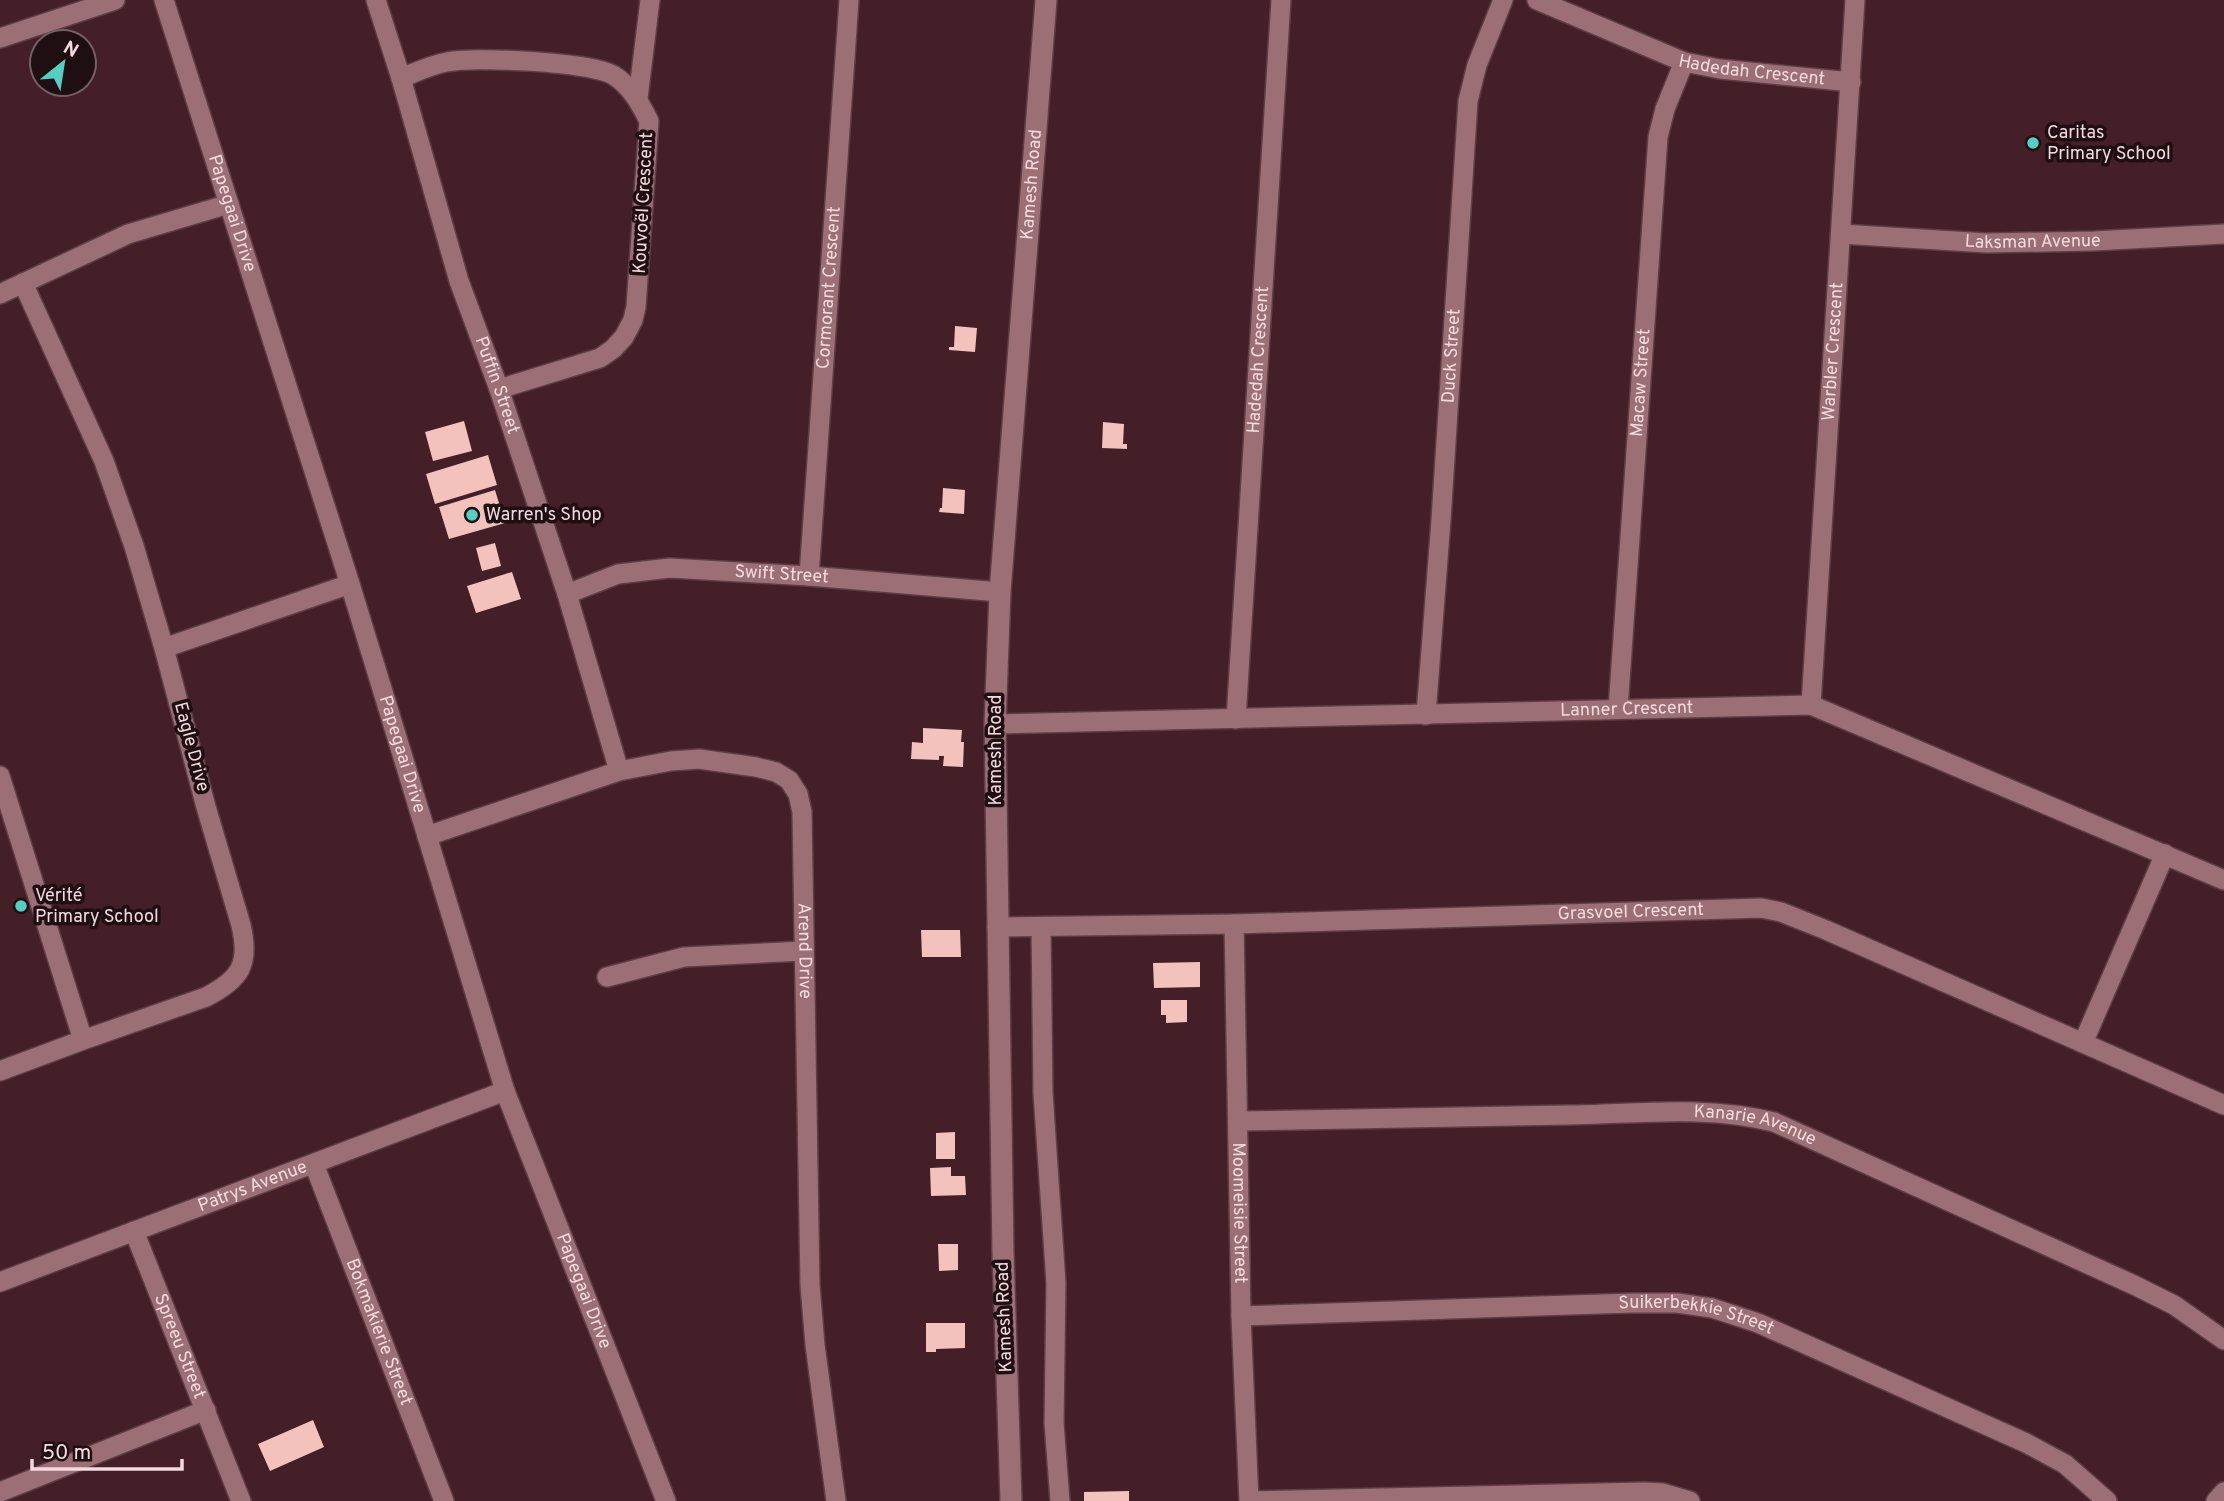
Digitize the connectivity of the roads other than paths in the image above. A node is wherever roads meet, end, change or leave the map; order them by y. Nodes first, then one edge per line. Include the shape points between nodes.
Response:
1 (115, 0) edge
2 (164, 0) edge
3 (376, 0) edge
4 (650, 0) edge
5 (849, 0) edge
6 (1046, 0) edge
7 (1281, 0) edge
8 (1503, 0) edge
9 (1537, 0) edge
10 (1855, 0) edge
11 (0, 38) edge
12 (1684, 62) junction
13 (401, 78) junction
14 (1851, 82) junction
15 (638, 98) junction
16 (229, 204) junction
17 (1841, 234) junction
18 (2224, 234) edge
19 (23, 283) junction
20 (0, 294) edge
21 (499, 389) junction
22 (810, 576) junction
23 (350, 584) junction
24 (1000, 592) junction
25 (567, 594) junction
26 (164, 648) junction
27 (1811, 705) junction
28 (1618, 709) junction
29 (1426, 715) junction
30 (1236, 719) junction
31 (995, 724) junction
32 (619, 771) junction
33 (0, 776) edge
34 (427, 836) junction
35 (2165, 854) junction
36 (2224, 880) edge
37 (1234, 923) junction
38 (998, 927) junction
39 (1041, 927) junction
40 (803, 951) junction
41 (607, 977) dead end
42 (83, 1040) junction
43 (2083, 1044) junction
44 (0, 1071) edge
45 (505, 1091) junction
46 (2224, 1105) edge
47 (1239, 1121) junction
48 (314, 1164) junction
49 (134, 1231) junction
50 (0, 1282) edge
51 (1241, 1316) junction
52 (2224, 1340) edge
53 (206, 1410) junction
54 (0, 1492) edge
55 (2224, 1492) edge
56 (241, 1501) edge
57 (444, 1501) edge
58 (666, 1501) edge
59 (836, 1501) edge
60 (1010, 1501) edge
61 (1060, 1501) edge
62 (1250, 1501) edge
63 (1690, 1501) edge
64 (2107, 1501) edge
65 (2216, 1501) edge

1 - 11 street
2 - 16 street, Papegaai Drive
3 - 13 street, Puffin Street
4 - 15 street
5 - 22 street, Cormorant Crescent
6 - 24 street, Kamesh Road
7 - 30 street, Hadedah Crescent
8 - 29 street, Duck Street via 1468,101
9 - 12 street, Hadedah Crescent
10 - 14 street, Warbler Crescent
12 - 14 street, Hadedah Crescent
12 - 28 street, Macaw Street via 1658,137
13 - 15 street, Kouvoël Crescent via 447,62 474,59 584,65 612,74
13 - 21 street, Puffin Street via 459,281
14 - 17 street, Warbler Crescent
15 - 21 street, Kouvoël Crescent via 649,121 633,320 613,349 600,358
16 - 19 street via 128,234
16 - 23 street, Papegaai Drive
17 - 18 street, Laksman Avenue via 1987,243
17 - 27 street, Warbler Crescent
19 - 20 street
19 - 26 street, Eagle Drive via 104,461
21 - 25 street, Puffin Street
22 - 24 street, Swift Street
22 - 25 street, Swift Street via 642,570 618,574
23 - 26 street
23 - 34 street, Papegaai Drive
24 - 31 street, Kamesh Road
25 - 32 street, Puffin Street
26 - 42 street, Eagle Drive via 241,925 245,958 238,975 224,988
27 - 28 street, Lanner Crescent
27 - 35 street, Lanner Crescent
28 - 29 street, Lanner Crescent
29 - 30 street, Lanner Crescent
30 - 31 street, Lanner Crescent
31 - 38 street, Kamesh Road
32 - 34 street, Arend Drive
32 - 40 street, Arend Drive via 699,759 755,767 789,780 802,812
33 - 42 street
34 - 45 street, Papegaai Drive
35 - 36 street, Lanner Crescent
35 - 43 street
37 - 39 street, Grasvoel Crescent
37 - 43 street, Grasvoel Crescent via 1761,908 1826,930
37 - 47 street, Moomeisie Street
38 - 39 street, Grasvoel Crescent
38 - 60 street, Kamesh Road
39 - 61 street
40 - 41 street via 684,957
40 - 59 street, Arend Drive via 810,1285
42 - 44 street, Eagle Drive
43 - 46 street, Grasvoel Crescent
45 - 48 street, Patrys Avenue
45 - 58 street, Papegaai Drive
47 - 51 street, Moomeisie Street
47 - 52 street, Kanarie Avenue via 1689,1111 1741,1114 1774,1122 2134,1285 2174,1305
48 - 49 street, Patrys Avenue
48 - 57 street, Bokmakierie Street
49 - 50 street, Patrys Avenue
49 - 53 street, Spreeu Street
51 - 62 street, Moomeisie Street
51 - 64 street, Suikerbekkie Street via 1633,1303 1712,1308 1758,1323 2026,1443 2064,1464
53 - 54 street
53 - 56 street, Spreeu Street
55 - 65 street
62 - 63 street via 1621,1492 1663,1493

